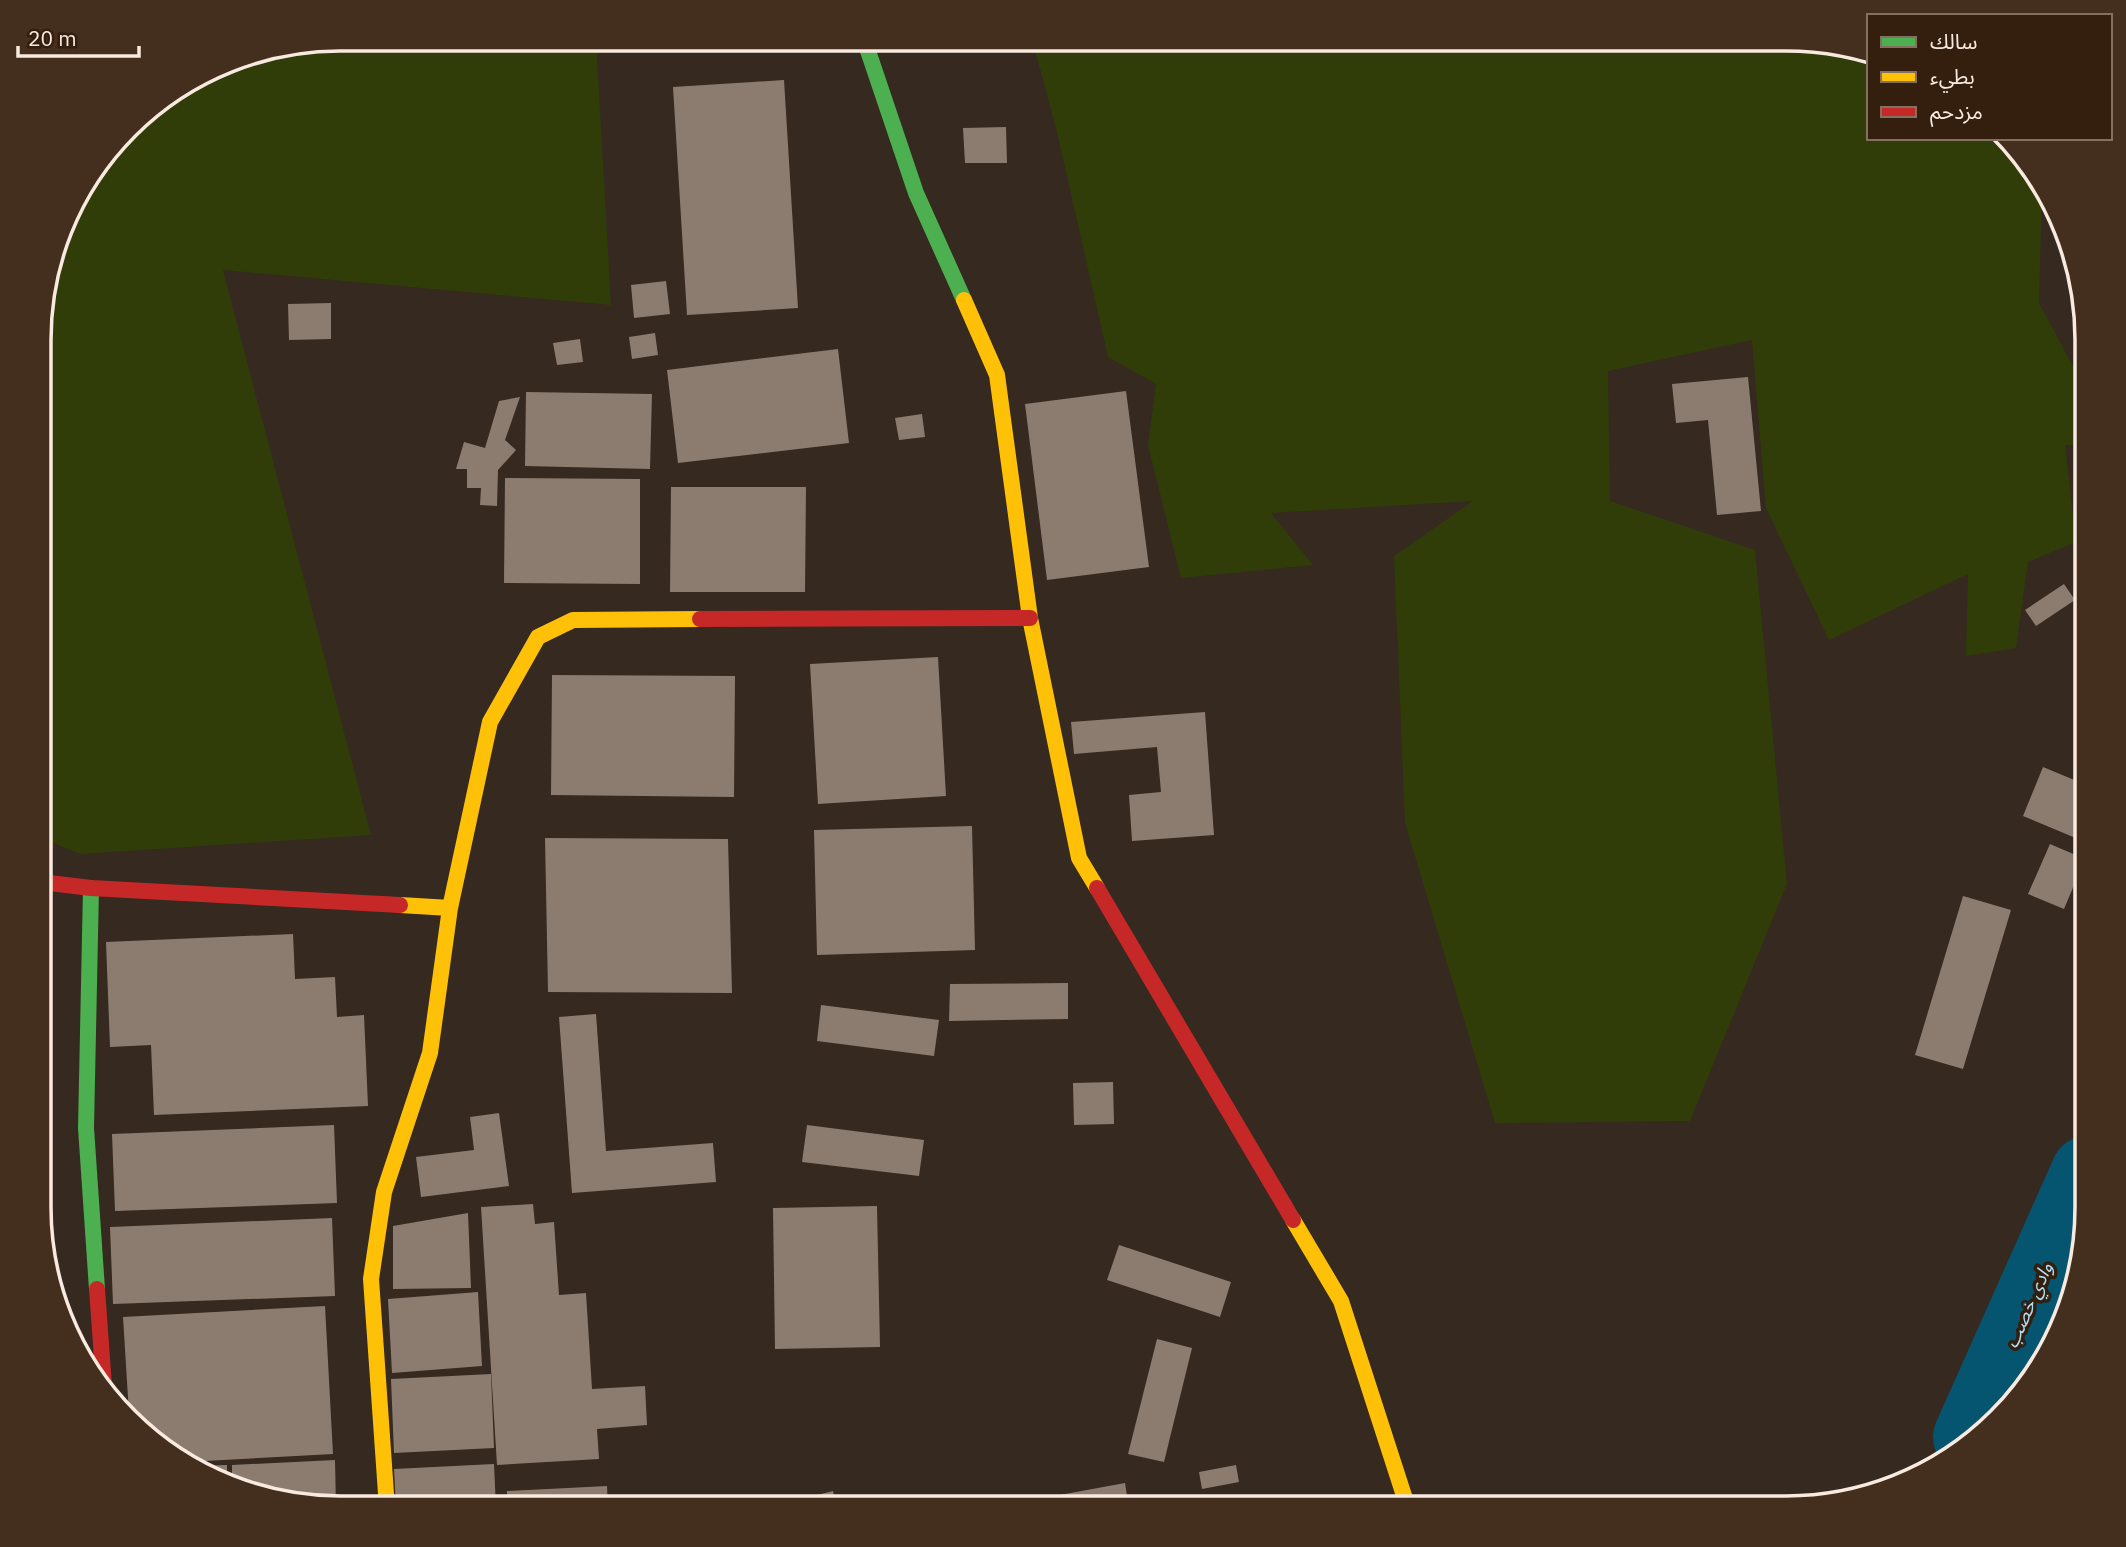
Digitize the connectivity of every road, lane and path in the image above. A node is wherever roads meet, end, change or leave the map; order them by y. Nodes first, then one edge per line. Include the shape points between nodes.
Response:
1 (868, 51) edge
2 (1030, 618) junction
3 (51, 883) edge
4 (91, 888) junction
5 (450, 908) junction
6 (103, 1374) edge
7 (386, 1496) edge
8 (1404, 1496) edge

1 - 2 street via 916,193 998,375
2 - 5 street via 573,620 538,637 490,722
2 - 8 street via 1079,858 1341,1301
3 - 4 street
4 - 5 street
4 - 6 street via 86,1128
5 - 7 street via 430,1053 384,1192 371,1279

